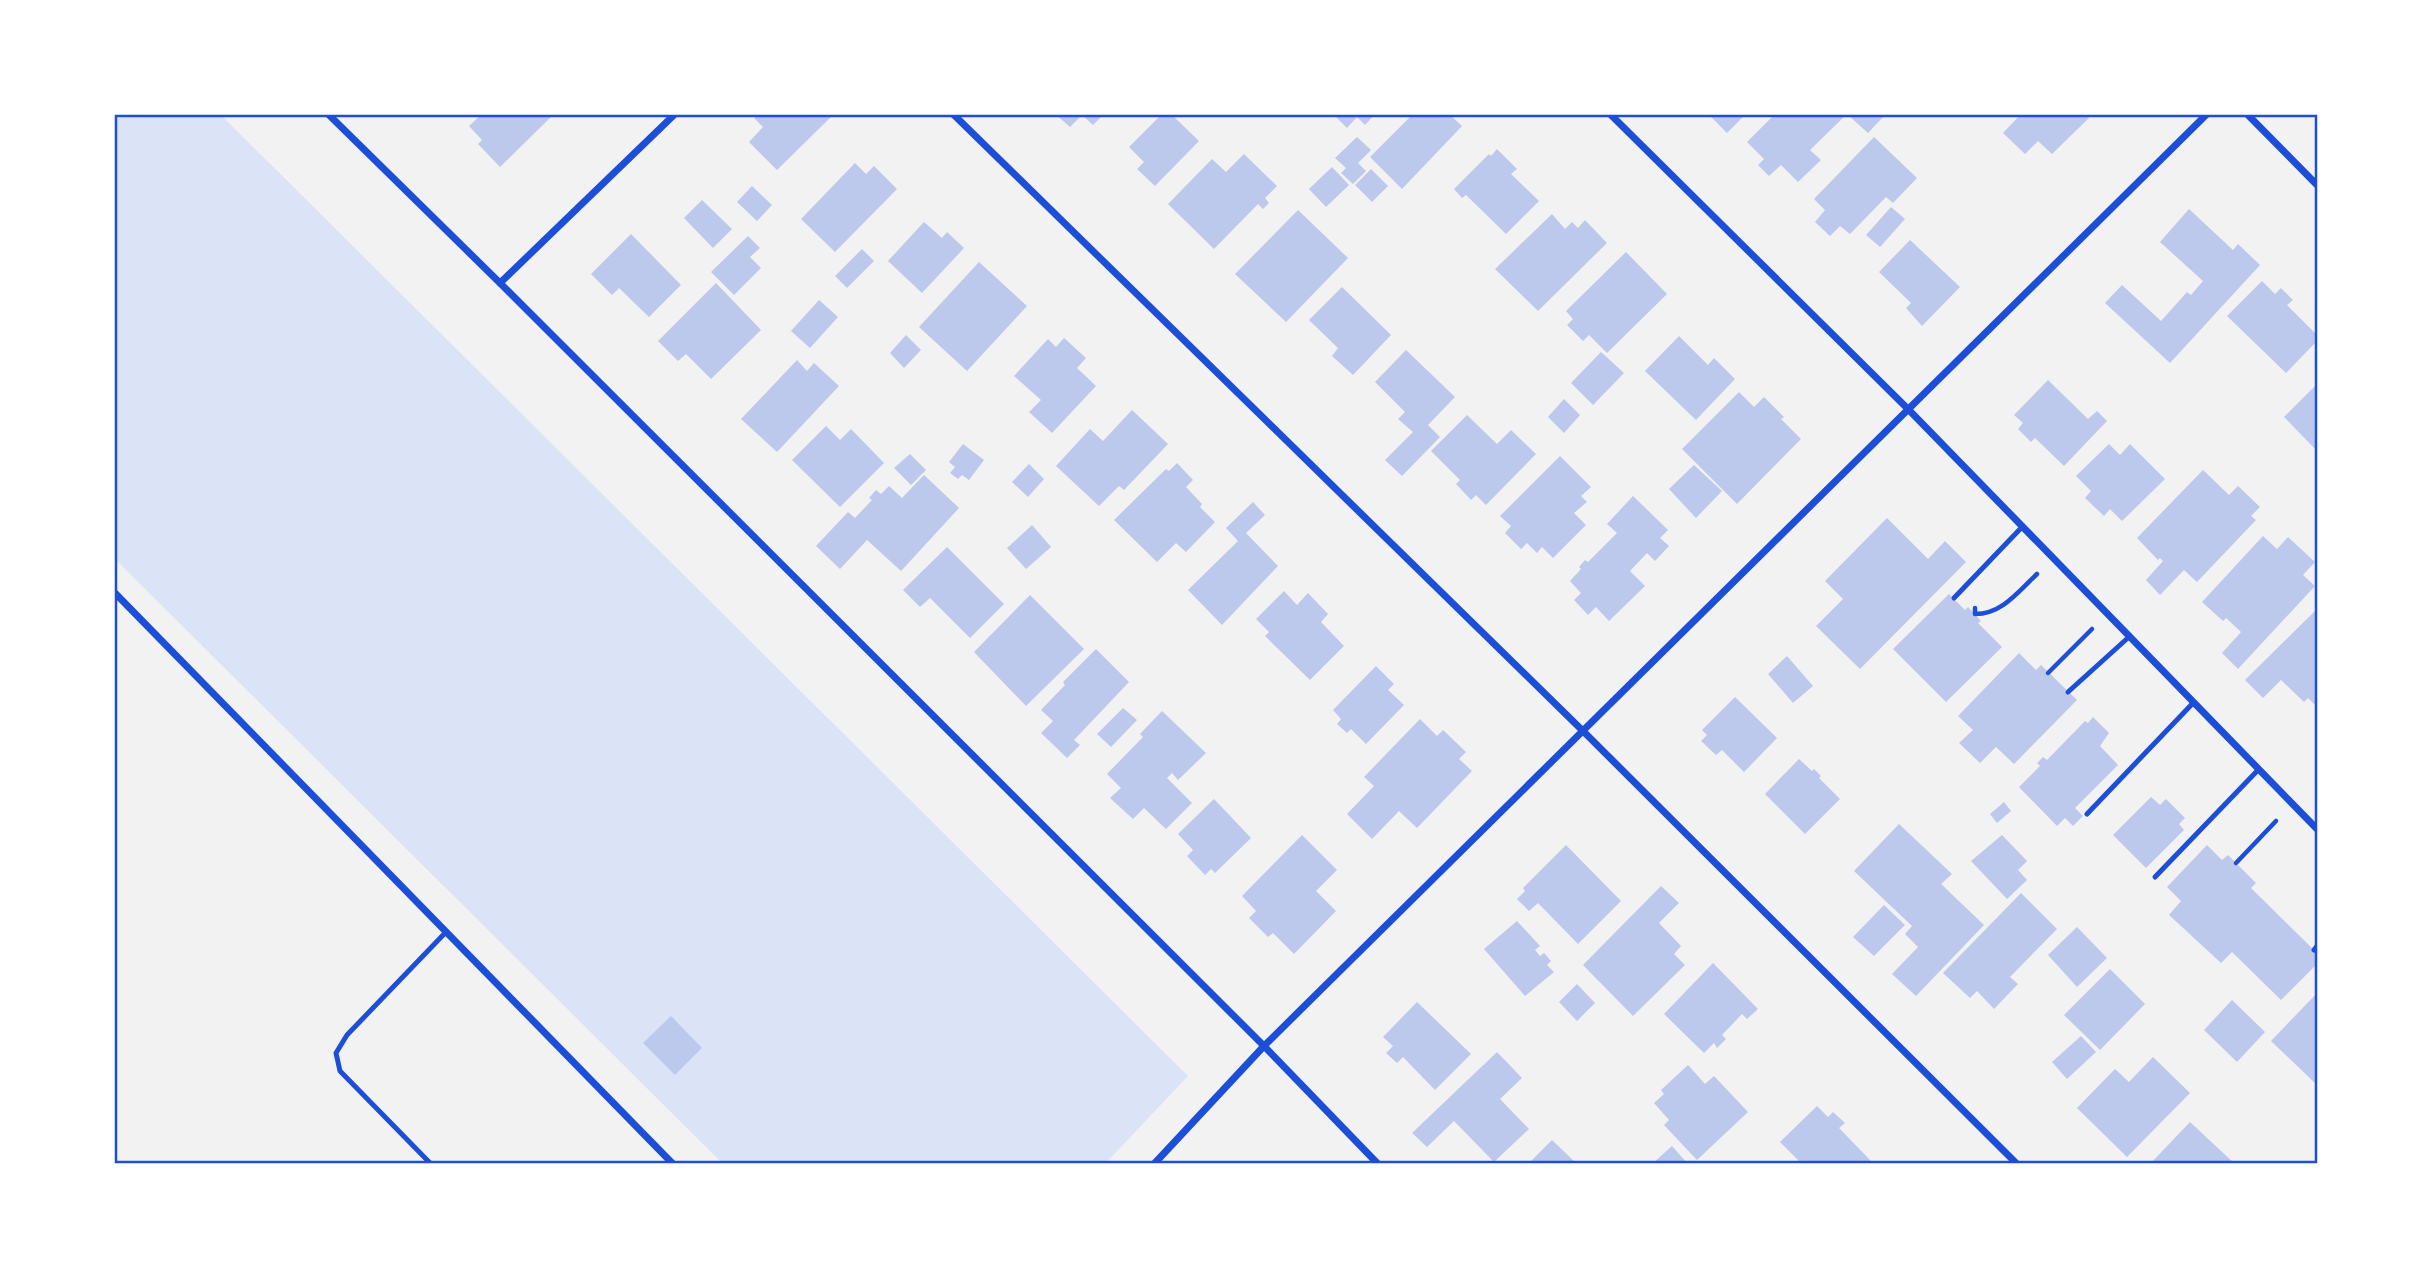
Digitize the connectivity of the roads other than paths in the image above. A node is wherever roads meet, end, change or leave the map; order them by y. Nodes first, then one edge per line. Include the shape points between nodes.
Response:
1 (328, 114) edge
2 (675, 114) edge
3 (953, 114) edge
4 (1610, 114) edge
5 (2207, 114) edge
6 (2247, 114) edge
7 (2317, 186) edge
8 (500, 283) junction
9 (1908, 409) junction
10 (2023, 526) junction
11 (114, 592) edge
12 (1954, 598) dead end
13 (2130, 636) junction
14 (2068, 692) dead end
15 (2194, 702) junction
16 (1583, 731) junction
17 (2259, 769) junction
18 (2087, 814) dead end
19 (2317, 830) edge
20 (2155, 877) dead end
21 (446, 932) junction
22 (1264, 1046) junction
23 (431, 1164) edge
24 (673, 1164) edge
25 (1154, 1164) edge
26 (1378, 1164) edge
27 (2017, 1164) edge

1 - 8 street
2 - 8 street
3 - 16 street
4 - 9 street
5 - 9 street
6 - 7 street
8 - 22 street
9 - 10 street
9 - 16 street
10 - 12 lane
10 - 13 street
11 - 21 street
13 - 14 lane
13 - 15 street
15 - 17 street
15 - 18 lane
16 - 22 street
16 - 27 street
17 - 19 street
17 - 20 lane
21 - 23 lane via 347,1035 336,1053 340,1071
21 - 24 street
22 - 25 street
22 - 26 street

